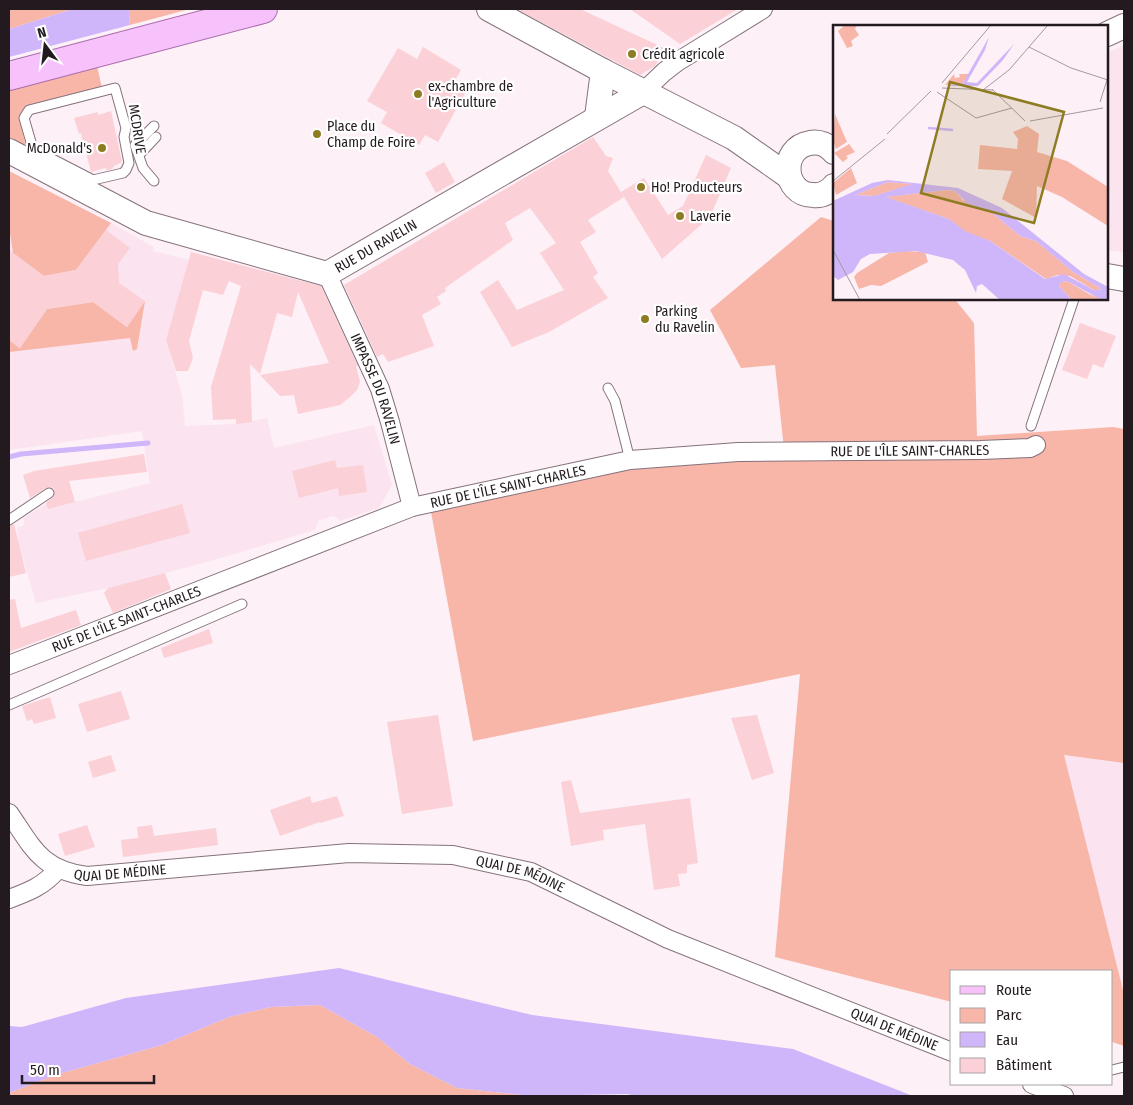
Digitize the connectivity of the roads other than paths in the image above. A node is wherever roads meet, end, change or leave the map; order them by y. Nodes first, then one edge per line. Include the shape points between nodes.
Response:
1 (263, 9) edge
2 (489, 9) edge
3 (763, 9) edge
4 (1124, 26) edge
5 (1108, 34) edge
6 (603, 71) junction
7 (9, 76) edge
8 (643, 92) junction
9 (597, 117) junction
10 (154, 126) dead end
11 (156, 137) dead end
12 (734, 138) junction
13 (32, 148) joint
14 (833, 149) edge
15 (796, 150) junction
16 (9, 151) edge
17 (138, 156) junction
18 (788, 176) junction
19 (154, 181) dead end
20 (829, 195) edge
21 (327, 274) junction
22 (1108, 276) edge
23 (1124, 279) edge
24 (1074, 300) edge
25 (608, 388) dead end
26 (1031, 426) dead end
27 (1036, 444) dead end
28 (630, 460) junction
29 (49, 493) dead end
30 (412, 507) junction
31 (9, 520) edge
32 (242, 604) dead end
33 (9, 665) edge
34 (9, 705) edge
35 (9, 813) edge
36 (58, 870) junction
37 (9, 899) edge
38 (950, 1051) edge
39 (1041, 1085) edge
40 (1064, 1096) edge

1 - 7 main road
2 - 6 main road
3 - 8 street via 677,62
4 - 5 main road
6 - 8 main road
6 - 9 main road
8 - 9 main road, RUE DU RAVELIN
8 - 12 main road
9 - 21 main road, RUE DU RAVELIN
10 - 17 lane via 135,146
11 - 17 lane
12 - 15 main road
12 - 18 main road
13 - 13 lane, MCDRIVE via 93,180 123,173 129,162 124,137 126,128 115,88 29,110 24,118
14 - 15 main road via 817,142 802,145
15 - 18 main road via 788,162
16 - 21 main road, RUE DU RAVELIN via 146,223
17 - 19 lane
18 - 20 main road via 803,193
21 - 30 street, IMPASSE DU RAVELIN via 380,389
22 - 23 main road
24 - 26 lane
25 - 28 lane
27 - 28 street, RUE DE L'ÎLE SAINT-CHARLES via 1030,448 981,450 738,452
28 - 30 street, RUE DE L'ÎLE SAINT-CHARLES
29 - 31 lane
30 - 33 street, RUE DE L'ÎLE SAINT-CHARLES
32 - 34 lane
35 - 36 street, QUAI DE MÉDINE via 34,850
36 - 37 street, QUAI DE MÉDINE via 48,881
36 - 38 street, QUAI DE MÉDINE via 87,876 349,854 453,855 531,872 668,940
39 - 40 street

